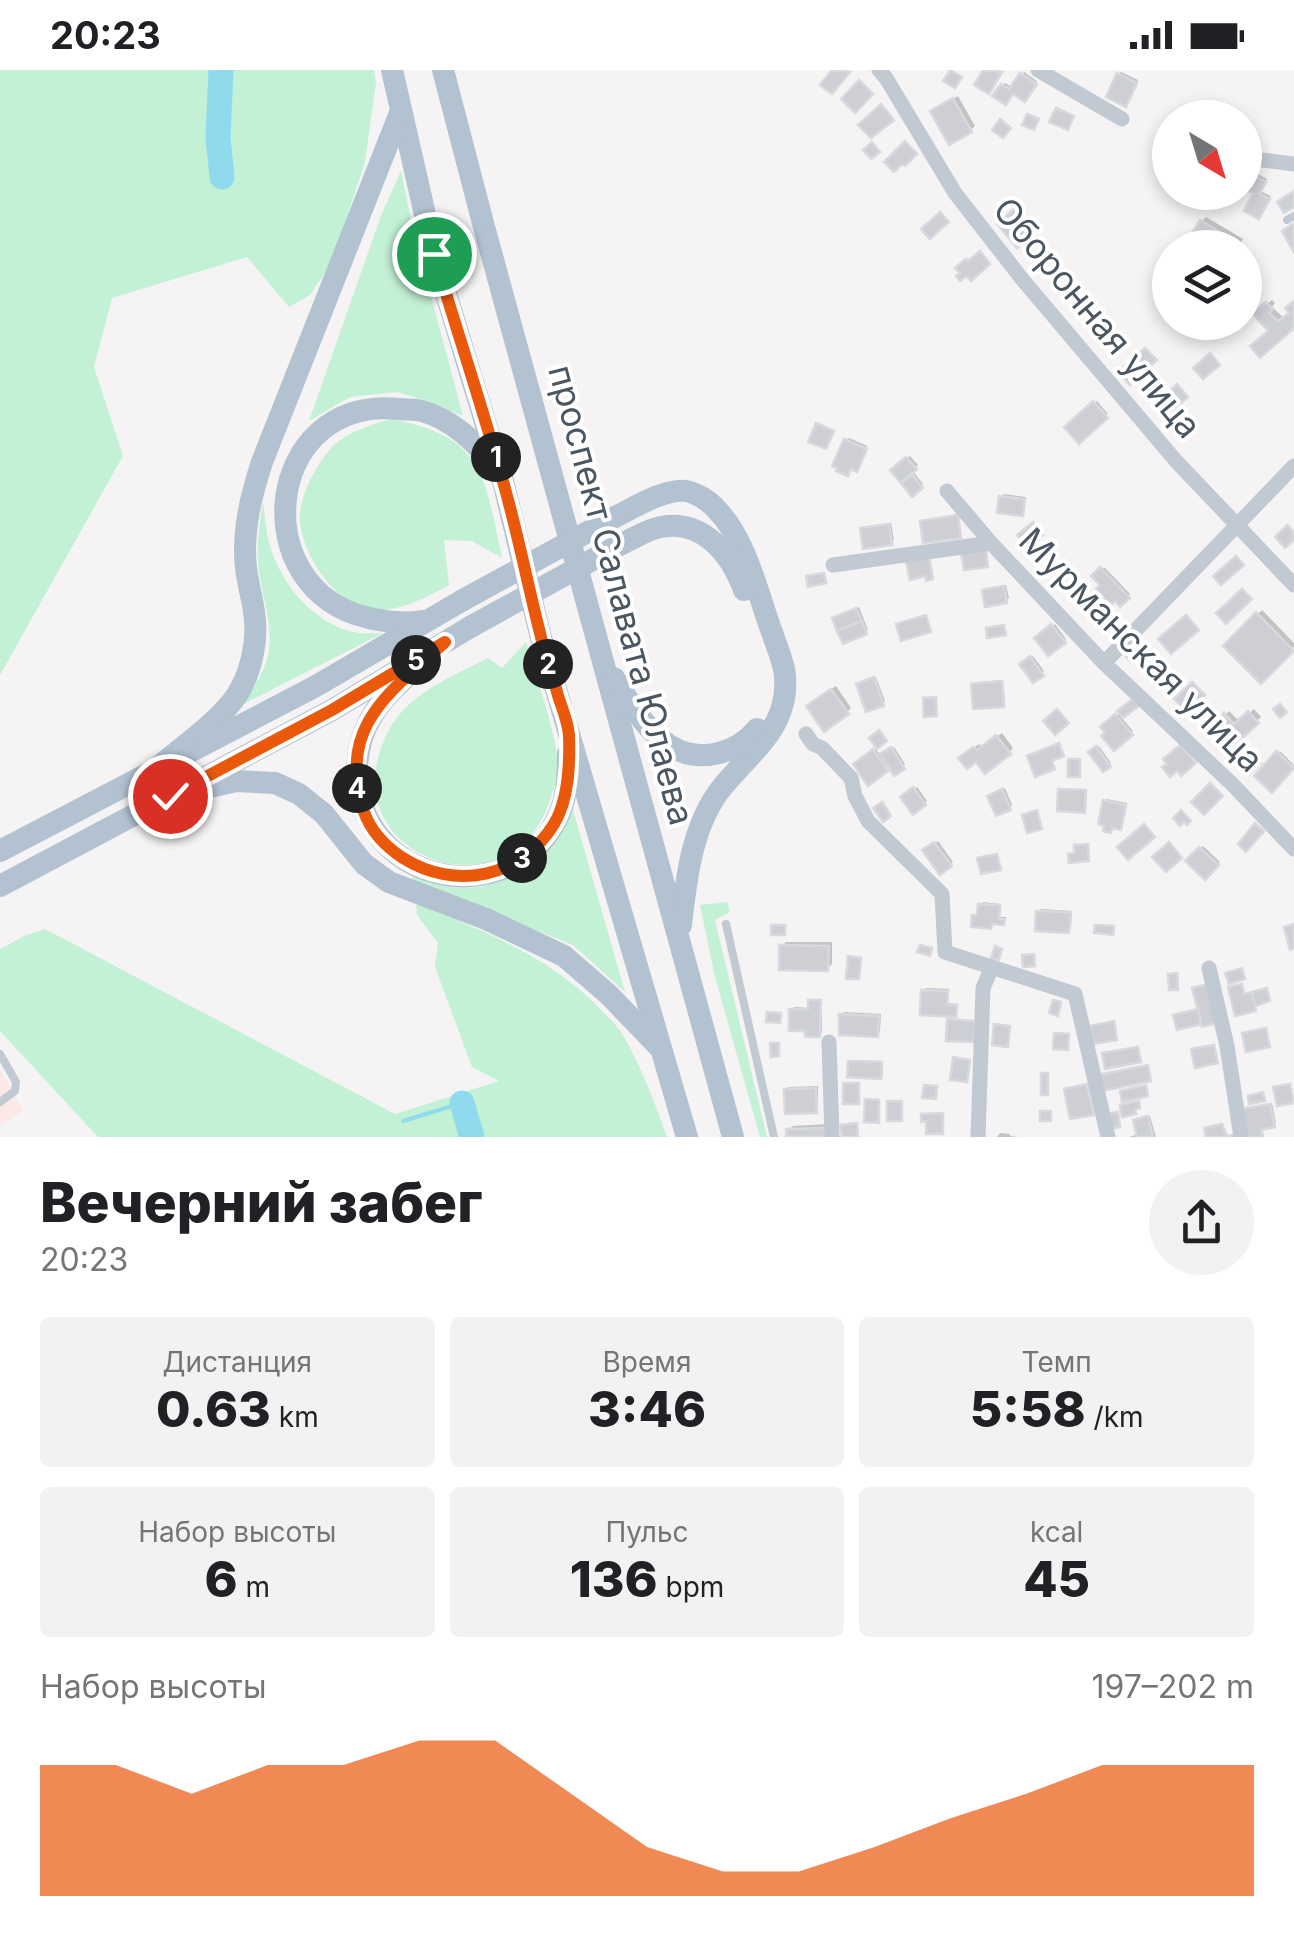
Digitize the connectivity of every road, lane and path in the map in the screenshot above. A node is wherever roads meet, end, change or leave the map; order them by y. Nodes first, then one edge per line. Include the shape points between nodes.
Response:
1 (392, 70) edge
2 (443, 70) edge
3 (879, 70) edge
4 (1038, 70) edge
5 (400, 113) junction
6 (1122, 119) dead end
7 (1262, 160) edge
8 (1294, 164) edge
9 (1294, 466) edge
10 (503, 481) junction
11 (948, 491) dead end
12 (1237, 526) junction
13 (991, 542) junction
14 (834, 565) dead end
15 (1294, 584) edge
16 (425, 620) junction
17 (445, 642) junction
18 (600, 656) junction
19 (1104, 662) junction
20 (569, 730) junction
21 (806, 734) dead end
22 (158, 768) junction
23 (170, 796) junction
24 (1294, 849) edge
25 (0, 851) edge
26 (0, 886) edge
27 (726, 924) dead end
28 (679, 938) junction
29 (992, 967) junction
30 (1209, 968) dead end
31 (829, 1042) dead end
32 (661, 1048) junction
33 (0, 1054) edge
34 (0, 1102) edge
35 (687, 1137) edge
36 (733, 1137) edge
37 (774, 1137) edge
38 (832, 1137) edge
39 (978, 1137) edge
40 (1108, 1137) edge
41 (1241, 1137) edge

1 - 5 main road
2 - 18 main road, проспект Салавата Юлаева
3 - 12 street, Оборонная улица via 955,193
4 - 6 street
5 - 10 main road via 434,254
5 - 22 main road via 252,493 246,566 256,622 248,670 224,710
7 - 8 street
9 - 12 street
10 - 16 main road via 458,429 423,411 380,407 348,414 304,449 290,474 284,521 300,572 354,615 408,624
10 - 20 main road
11 - 13 street, Мурманская улица
12 - 15 street, Оборонная улица
12 - 19 street
13 - 14 street
13 - 19 street, Мурманская улица
16 - 22 main road
16 - 28 main road, bridge via 672,492 689,492 718,510 750,566 785,669 784,701 776,725 714,798 696,835
17 - 18 main road, bridge via 623,543 682,525 702,532 738,574 773,674 772,702 748,739 730,750 692,756 657,738
17 - 20 main road via 384,697 366,723 358,752 357,788 366,818 400,856 452,877 490,872 528,854 564,802
17 - 23 main road
18 - 28 main road, проспект Салавата Юлаева
19 - 24 street, Мурманская улица
20 - 32 main road
21 - 29 street via 852,778 868,821 942,894 945,952
22 - 25 main road
23 - 26 main road
23 - 32 main road via 236,781 276,783 299,794 389,882 564,956
27 - 37 lane
28 - 36 main road, проспект Салавата Юлаева
29 - 39 street via 983,988
29 - 40 street via 1075,994
30 - 41 street
31 - 38 street
32 - 35 main road
33 - 34 lane via 16,1082 15,1092

